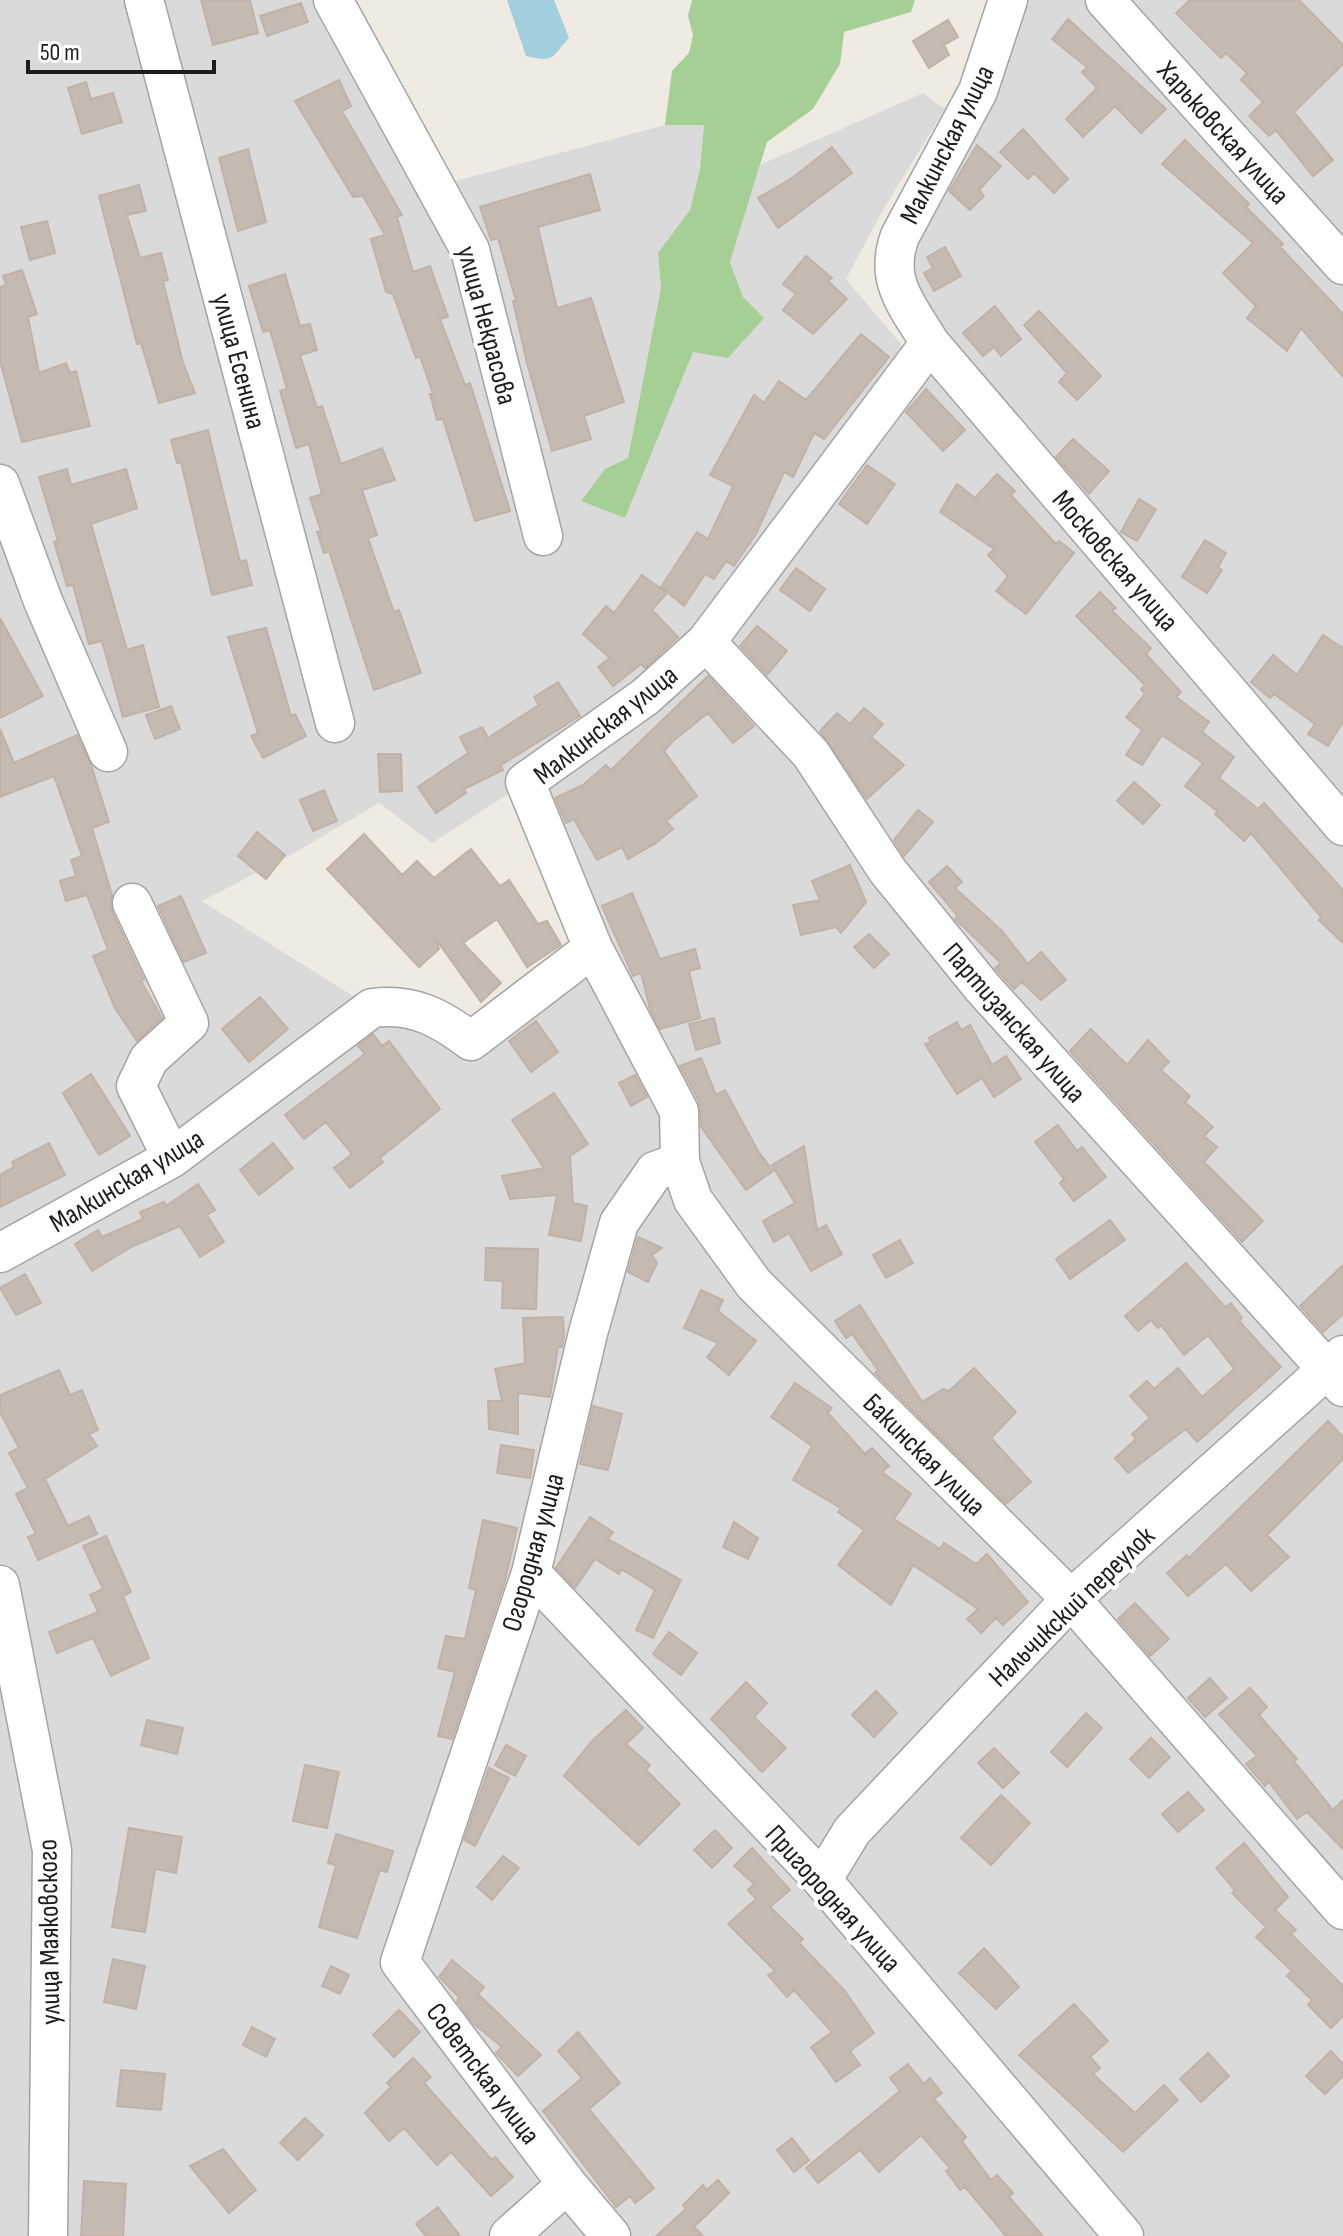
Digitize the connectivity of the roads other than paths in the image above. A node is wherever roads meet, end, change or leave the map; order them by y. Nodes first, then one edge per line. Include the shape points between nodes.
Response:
1 (144, 0) edge
2 (333, 0) edge
3 (1008, 0) edge
4 (1105, 0) edge
5 (1343, 265) edge
6 (897, 288) joint
7 (930, 343) junction
8 (0, 484) edge
9 (543, 536) dead end
10 (706, 642) junction
11 (335, 723) dead end
12 (108, 752) dead end
13 (1343, 826) edge
14 (132, 903) dead end
15 (593, 948) junction
16 (172, 1158) junction
17 (680, 1162) junction
18 (0, 1253) edge
19 (1338, 1370) edge
20 (531, 1573) junction
21 (0, 1585) edge
22 (1071, 1599) junction
23 (822, 1880) junction
24 (1343, 1910) edge
25 (400, 1962) joint
26 (567, 2184) junction
27 (48, 2236) edge
28 (509, 2236) edge
29 (611, 2236) edge
30 (1124, 2236) edge

1 - 11 street, улица Есенина
2 - 9 street, улица Некрасова via 470,250
3 - 6 street, Малкинская улица via 978,91 891,259
4 - 5 street, Харьковская улица
6 - 7 street, Московская улица
7 - 10 street, Малкинская улица
7 - 13 street, Московская улица
8 - 12 street
10 - 15 street, Малкинская улица via 645,697 525,782
10 - 19 street, Партизанская улица via 811,754 887,870 982,987
14 - 16 street via 189,1023 149,1059 136,1086
15 - 16 street, Малкинская улица via 471,1041 446,1022 400,1004 372,1008
15 - 17 street, Бакинская улица via 679,1111
16 - 18 street, Малкинская улица
17 - 20 street, Огородная улица via 655,1171 619,1223
17 - 22 street, Бакинская улица via 693,1200 754,1284
19 - 22 street, Нальчикский переулок
20 - 23 street, Пригородная улица
20 - 25 street, Огородная улица
21 - 27 street, улица Маяковского via 52,1850
22 - 23 street, Нальчикский переулок via 852,1831
22 - 24 street, Бакинская улица
23 - 30 street, Пригородная улица
25 - 26 street, Советская улица
26 - 28 street
26 - 29 street, Советская улица

